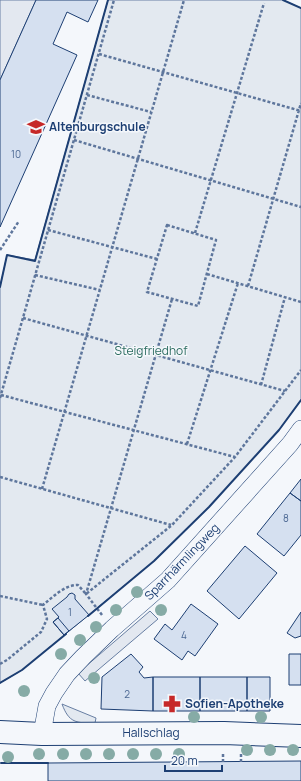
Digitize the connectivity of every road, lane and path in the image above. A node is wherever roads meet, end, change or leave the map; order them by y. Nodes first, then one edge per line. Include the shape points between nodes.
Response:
1 (114, 0) edge
2 (184, 0) edge
3 (264, 3) dead end
4 (99, 54) junction
5 (163, 72) junction
6 (237, 93) junction
7 (87, 95) junction
8 (301, 103) edge
9 (300, 110) edge
10 (151, 112) junction
11 (74, 140) junction
12 (138, 158) junction
13 (211, 180) junction
14 (274, 199) junction
15 (301, 207) edge
16 (19, 221) dead end
17 (48, 230) junction
18 (195, 233) junction
19 (112, 246) junction
20 (0, 250) edge
21 (157, 259) junction
22 (207, 274) junction
23 (35, 275) junction
24 (238, 283) junction
25 (248, 286) junction
26 (100, 290) junction
27 (285, 297) junction
28 (172, 299) junction
29 (301, 302) edge
30 (23, 318) junction
31 (86, 336) junction
32 (155, 355) junction
33 (210, 370) junction
34 (301, 370) edge
35 (261, 385) junction
36 (285, 391) junction
37 (0, 396) edge
38 (65, 412) junction
39 (301, 429) edge
40 (134, 430) junction
41 (187, 444) junction
42 (235, 457) junction
43 (0, 477) edge
44 (42, 488) junction
45 (111, 508) junction
46 (172, 525) junction
47 (86, 594) junction
48 (0, 596) edge
49 (43, 606) junction
50 (112, 629) junction
51 (0, 664) edge
52 (0, 732) edge
53 (42, 734) junction
54 (301, 736) edge
55 (241, 754) dead end
56 (241, 762) dead end

1 - 4 path
2 - 5 path
3 - 6 path
4 - 5 path
4 - 7 path
5 - 6 path
5 - 10 path
6 - 9 path
6 - 13 path
7 - 10 path
7 - 11 path
8 - 9 path
9 - 14 path
10 - 12 path
11 - 12 path
11 - 17 path
12 - 13 path
12 - 19 path
13 - 14 path
13 - 18 path
14 - 15 path
14 - 25 path
16 - 20 path
17 - 19 path
17 - 23 path
18 - 21 path via 167,225
18 - 22 path via 216,240
19 - 21 path
19 - 26 path
21 - 28 path via 147,292
22 - 24 path
22 - 28 path via 198,306
23 - 26 path
23 - 30 path
24 - 25 path
24 - 33 path
25 - 27 path
26 - 31 path
27 - 29 path
27 - 35 path
28 - 32 path
30 - 31 path
30 - 37 path
31 - 32 path
31 - 38 path
32 - 33 path
32 - 40 path
33 - 35 path
33 - 41 path
34 - 36 path
35 - 36 path
36 - 42 path
37 - 38 path
38 - 40 path
38 - 44 path
39 - 50 street, Sparrhärmlingweg via 168,580
40 - 41 path
40 - 45 path
41 - 42 path
42 - 46 path
43 - 44 path
44 - 45 path
45 - 46 path
45 - 47 path
46 - 47 path
47 - 49 path via 78,585 71,585
47 - 50 path
48 - 49 path
49 - 51 path via 47,619 41,632
50 - 53 street, Sparrhärmlingweg via 82,657 54,693 47,706
52 - 53 main road, Hallschlag
53 - 54 main road, Hallschlag via 224,733
55 - 56 path

